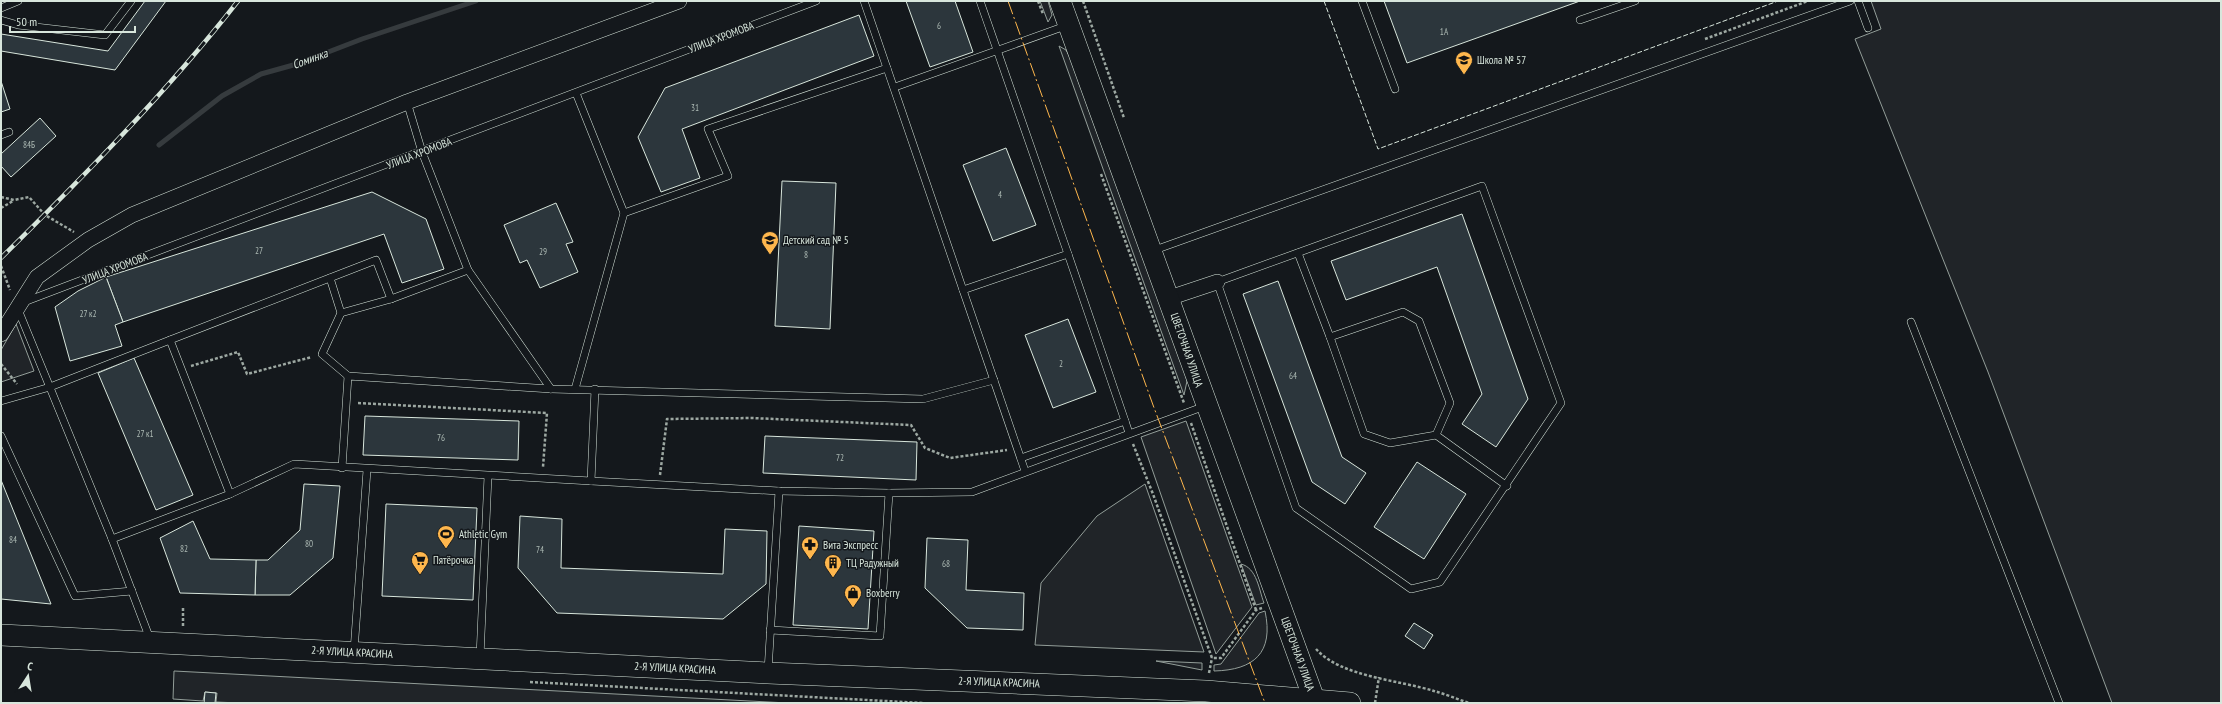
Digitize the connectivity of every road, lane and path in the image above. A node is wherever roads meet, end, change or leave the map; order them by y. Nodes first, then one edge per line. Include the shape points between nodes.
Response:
1 (18, 1) edge
2 (130, 1) edge
3 (679, 1) edge
4 (816, 1) edge
5 (864, 1) edge
6 (980, 1) edge
7 (1038, 1) edge
8 (1060, 1) edge
9 (1362, 1) edge
10 (1634, 1) edge
11 (1850, 1) edge
12 (1858, 1) edge
13 (1, 8) edge
14 (1, 20) edge
15 (1580, 20) dead end
16 (1070, 25) junction
17 (1868, 28) dead end
18 (1050, 32) junction
19 (998, 52) junction
20 (887, 68) junction
21 (895, 87) junction
22 (1395, 89) dead end
23 (576, 93) junction
24 (407, 102) junction
25 (9, 132) dead end
26 (1, 135) edge
27 (422, 152) junction
28 (1098, 166) dead end
29 (1, 197) edge
30 (14, 200) junction
31 (1, 208) edge
32 (624, 213) junction
33 (88, 240) junction
34 (1152, 251) junction
35 (1298, 253) junction
36 (1068, 254) junction
37 (1, 266) edge
38 (468, 270) junction
39 (330, 278) junction
40 (1217, 282) junction
41 (963, 290) junction
42 (1169, 298) junction
43 (391, 299) junction
44 (19, 306) junction
45 (340, 313) junction
46 (1911, 322) dead end
47 (1, 334) edge
48 (1330, 337) junction
49 (170, 340) junction
50 (322, 354) junction
51 (1, 364) edge
52 (181, 369) junction
53 (348, 376) junction
54 (994, 380) junction
55 (50, 387) junction
56 (551, 389) junction
57 (576, 389) junction
58 (595, 389) junction
59 (24, 394) junction
60 (1, 401) edge
61 (1207, 406) junction
62 (355, 410) dead end
63 (1187, 413) junction
64 (1124, 421) junction
65 (1129, 434) junction
66 (1436, 435) junction
67 (1, 436) edge
68 (1018, 449) junction
69 (1021, 458) junction
70 (342, 468) junction
71 (367, 470) junction
72 (1025, 471) junction
73 (488, 476) junction
74 (542, 479) junction
75 (591, 481) junction
76 (659, 485) junction
77 (1506, 486) junction
78 (779, 491) junction
79 (230, 494) junction
80 (889, 494) junction
81 (112, 539) junction
82 (132, 591) junction
83 (1279, 602) junction
84 (1256, 610) junction
85 (770, 630) junction
86 (1, 635) edge
87 (152, 643) junction
88 (1314, 643) dead end
89 (354, 652) junction
90 (480, 658) junction
91 (768, 673) junction
92 (1379, 677) junction
93 (1314, 699) junction
94 (1350, 703) edge
95 (1375, 703) edge
96 (1468, 703) edge
97 (2059, 703) edge

1 - 13 lane
2 - 14 lane via 105,35 18,25
3 - 24 street
4 - 23 lane, УЛИЦА ХРОМОВА
5 - 20 lane
6 - 19 lane
7 - 18 path
8 - 16 main road, ЦВЕТОЧНАЯ УЛИЦА
9 - 22 lane
10 - 15 lane
11 - 34 lane
12 - 17 lane
16 - 18 lane
16 - 34 main road, ЦВЕТОЧНАЯ УЛИЦА
18 - 19 lane
19 - 21 lane
19 - 36 lane
20 - 21 lane
20 - 32 lane via 708,129 728,176
21 - 41 lane
23 - 27 lane, УЛИЦА ХРОМОВА
23 - 32 lane
24 - 27 lane
24 - 33 street via 132,216
25 - 26 lane
27 - 38 lane
27 - 44 lane, УЛИЦА ХРОМОВА
28 - 63 path
29 - 30 path
30 - 31 path
30 - 33 path via 29,196 45,215
32 - 57 lane
33 - 44 street via 37,277
34 - 42 main road, ЦВЕТОЧНАЯ УЛИЦА
35 - 40 lane
35 - 48 lane
35 - 77 lane via 1482,186 1561,403
36 - 41 lane
36 - 64 lane
37 - 44 path
38 - 43 lane
38 - 56 lane
39 - 43 lane via 376,260
39 - 45 lane
39 - 49 lane
40 - 42 street
40 - 77 lane via 1296,508 1412,589 1440,582
41 - 54 lane
42 - 61 main road, ЦВЕТОЧНАЯ УЛИЦА
43 - 45 lane
44 - 47 street
44 - 55 lane
45 - 50 lane
46 - 97 lane
48 - 66 lane via 1364,434 1390,443
48 - 66 lane via 1403,312 1419,321 1450,403
49 - 52 lane
49 - 55 lane
50 - 52 path via 247,374 238,352
50 - 53 lane
51 - 59 path
52 - 79 lane
53 - 56 lane
53 - 70 lane
54 - 58 lane via 923,399
54 - 68 lane
55 - 59 lane
55 - 81 lane
56 - 57 lane
57 - 58 lane
58 - 75 lane
59 - 60 lane
61 - 63 lane
61 - 83 main road, ЦВЕТОЧНАЯ УЛИЦА
62 - 74 path via 356,403 547,413
63 - 65 lane
63 - 84 path
64 - 65 lane
64 - 69 lane
65 - 72 lane
65 - 84 path via 1212,658 1221,658
66 - 77 lane
67 - 82 lane via 75,596
68 - 69 lane
68 - 76 path via 950,458 925,448 911,426 752,418 667,419
69 - 72 lane
70 - 71 lane
70 - 79 lane via 294,464
71 - 73 lane
71 - 89 lane
72 - 80 lane via 972,492
73 - 74 lane
73 - 90 lane
74 - 75 lane
75 - 76 lane
76 - 78 lane
78 - 80 lane
78 - 85 lane
79 - 81 lane
80 - 85 lane via 880,636
81 - 82 lane
82 - 87 lane
83 - 84 path
83 - 93 main road, ЦВЕТОЧНАЯ УЛИЦА
85 - 91 lane
86 - 87 main road, 2-Я УЛИЦА КРАСИНА
87 - 89 main road, 2-Я УЛИЦА КРАСИНА
88 - 92 path via 1317,650 1328,660 1344,668
89 - 90 main road, 2-Я УЛИЦА КРАСИНА
90 - 91 main road, 2-Я УЛИЦА КРАСИНА
91 - 93 main road, 2-Я УЛИЦА КРАСИНА via 1206,691
92 - 95 path
92 - 96 path
93 - 94 main road, 2-Я УЛИЦА КРАСИНА

